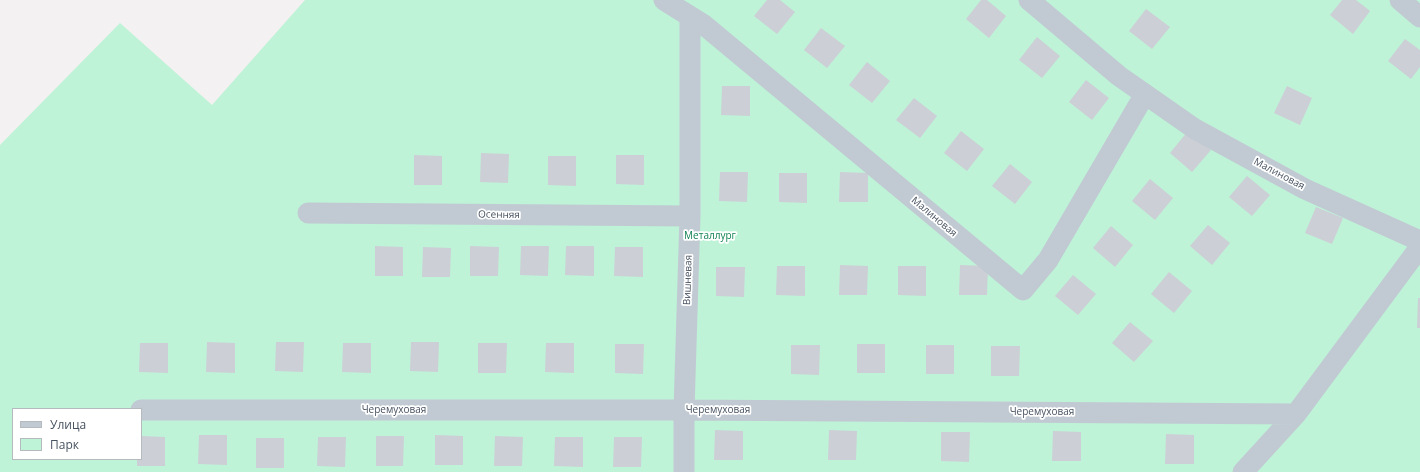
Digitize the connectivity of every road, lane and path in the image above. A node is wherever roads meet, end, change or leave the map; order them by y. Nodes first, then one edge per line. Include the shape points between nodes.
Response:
1 (664, 0) edge
2 (1029, 0) edge
3 (1400, 0) edge
4 (690, 17) junction
5 (1420, 17) edge
6 (1145, 94) junction
7 (308, 213) dead end
8 (690, 216) junction
9 (1420, 241) edge
10 (1420, 247) edge
11 (142, 410) edge
12 (684, 410) junction
13 (1296, 414) junction
14 (684, 472) edge
15 (1243, 472) edge

1 - 4 street, Малиновая
2 - 6 street, Малиновая via 1119,76
3 - 5 street
4 - 6 street, Малиновая via 710,30 1023,290 1048,260
4 - 8 street, Вишневая
6 - 9 street, Малиновая via 1195,129 1305,189
7 - 8 street, Осенняя
8 - 12 street, Вишневая
10 - 13 street
11 - 12 street, Черемуховая
12 - 13 street, Черемуховая
12 - 14 street, Вишневая
13 - 15 street

